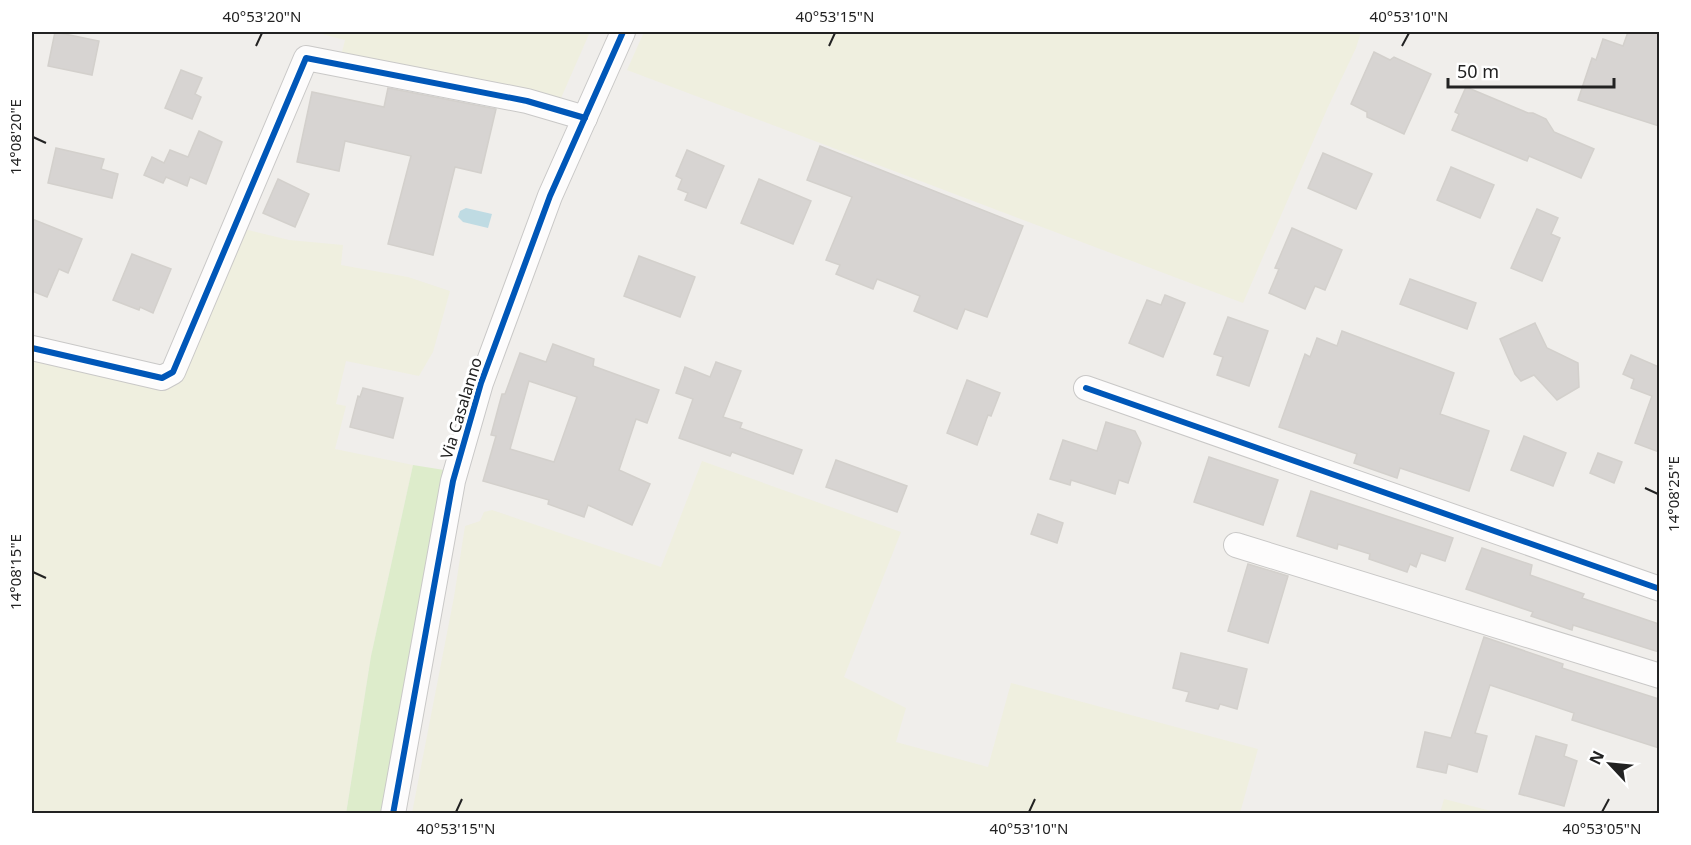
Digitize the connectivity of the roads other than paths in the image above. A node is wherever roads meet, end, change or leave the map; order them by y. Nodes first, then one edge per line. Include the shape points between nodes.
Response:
1 (623, 32) edge
2 (585, 118) junction
3 (32, 348) edge
4 (1086, 388) dead end
5 (1236, 545) dead end
6 (1659, 589) edge
7 (1659, 676) edge
8 (393, 813) edge

1 - 2 street, Via Casalanno
2 - 3 street via 527,101 306,58 173,372 162,378
2 - 8 street, Via Casalanno via 550,196 485,372 456,470
4 - 6 street
5 - 7 street

